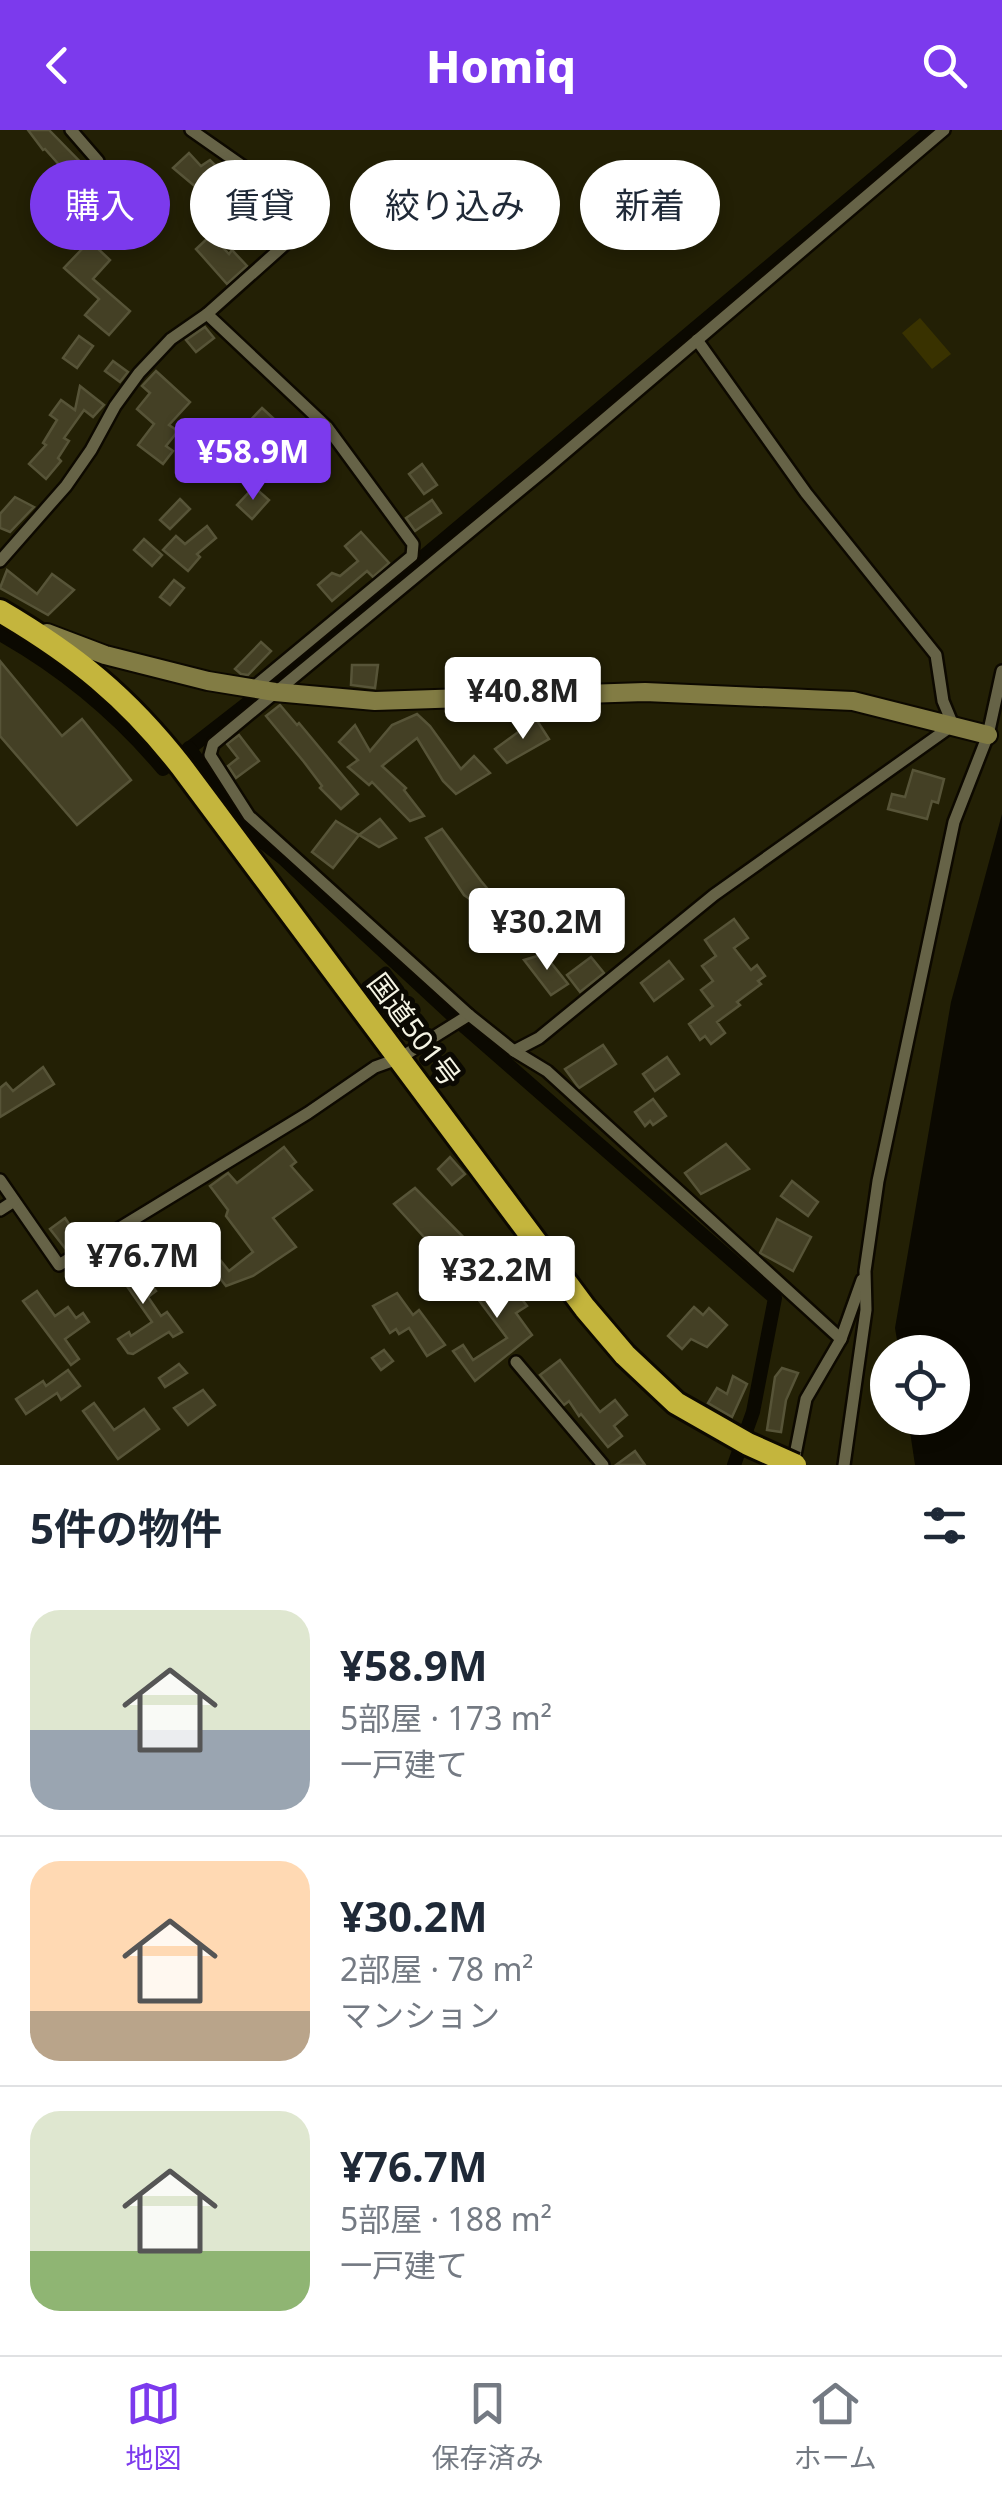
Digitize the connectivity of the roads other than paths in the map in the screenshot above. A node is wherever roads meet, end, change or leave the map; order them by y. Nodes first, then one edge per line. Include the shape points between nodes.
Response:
1 (72, 130) edge
2 (191, 130) edge
3 (944, 130) edge
4 (97, 160) edge
5 (207, 314) junction
6 (698, 340) junction
7 (0, 561) edge
8 (9, 616) edge
9 (1002, 671) edge
10 (254, 687) junction
11 (274, 692) junction
12 (954, 725) junction
13 (988, 735) junction
14 (463, 1019) junction
15 (514, 1051) junction
16 (400, 1058) junction
17 (0, 1180) edge
18 (14, 1201) junction
19 (0, 1210) edge
20 (865, 1271) junction
21 (840, 1339) junction
22 (516, 1362) dead end
23 (603, 1465) edge
24 (794, 1465) edge
25 (844, 1465) edge

1 - 4 street
2 - 5 street via 312,214
3 - 6 street
5 - 7 street via 171,339 128,386 66,486
5 - 10 street via 327,427 413,544 412,556
6 - 11 street
6 - 12 street via 806,492 936,655
8 - 10 street via 105,656
8 - 16 highway, 国道501号 via 88,668 136,711
9 - 13 street
10 - 11 street
11 - 12 street via 375,701 645,692 853,700
11 - 14 street via 213,744 210,756 250,816
12 - 13 street
12 - 15 street via 714,895 539,1038
13 - 20 street via 954,822 937,893
14 - 15 street
14 - 16 street
15 - 21 street via 547,1071
16 - 18 street via 375,1067 58,1265
16 - 24 highway, 国道501号, bridge via 625,1355 688,1410
17 - 18 street
18 - 19 street
20 - 21 street
20 - 25 street via 866,1310
21 - 24 street via 806,1399
22 - 23 street

